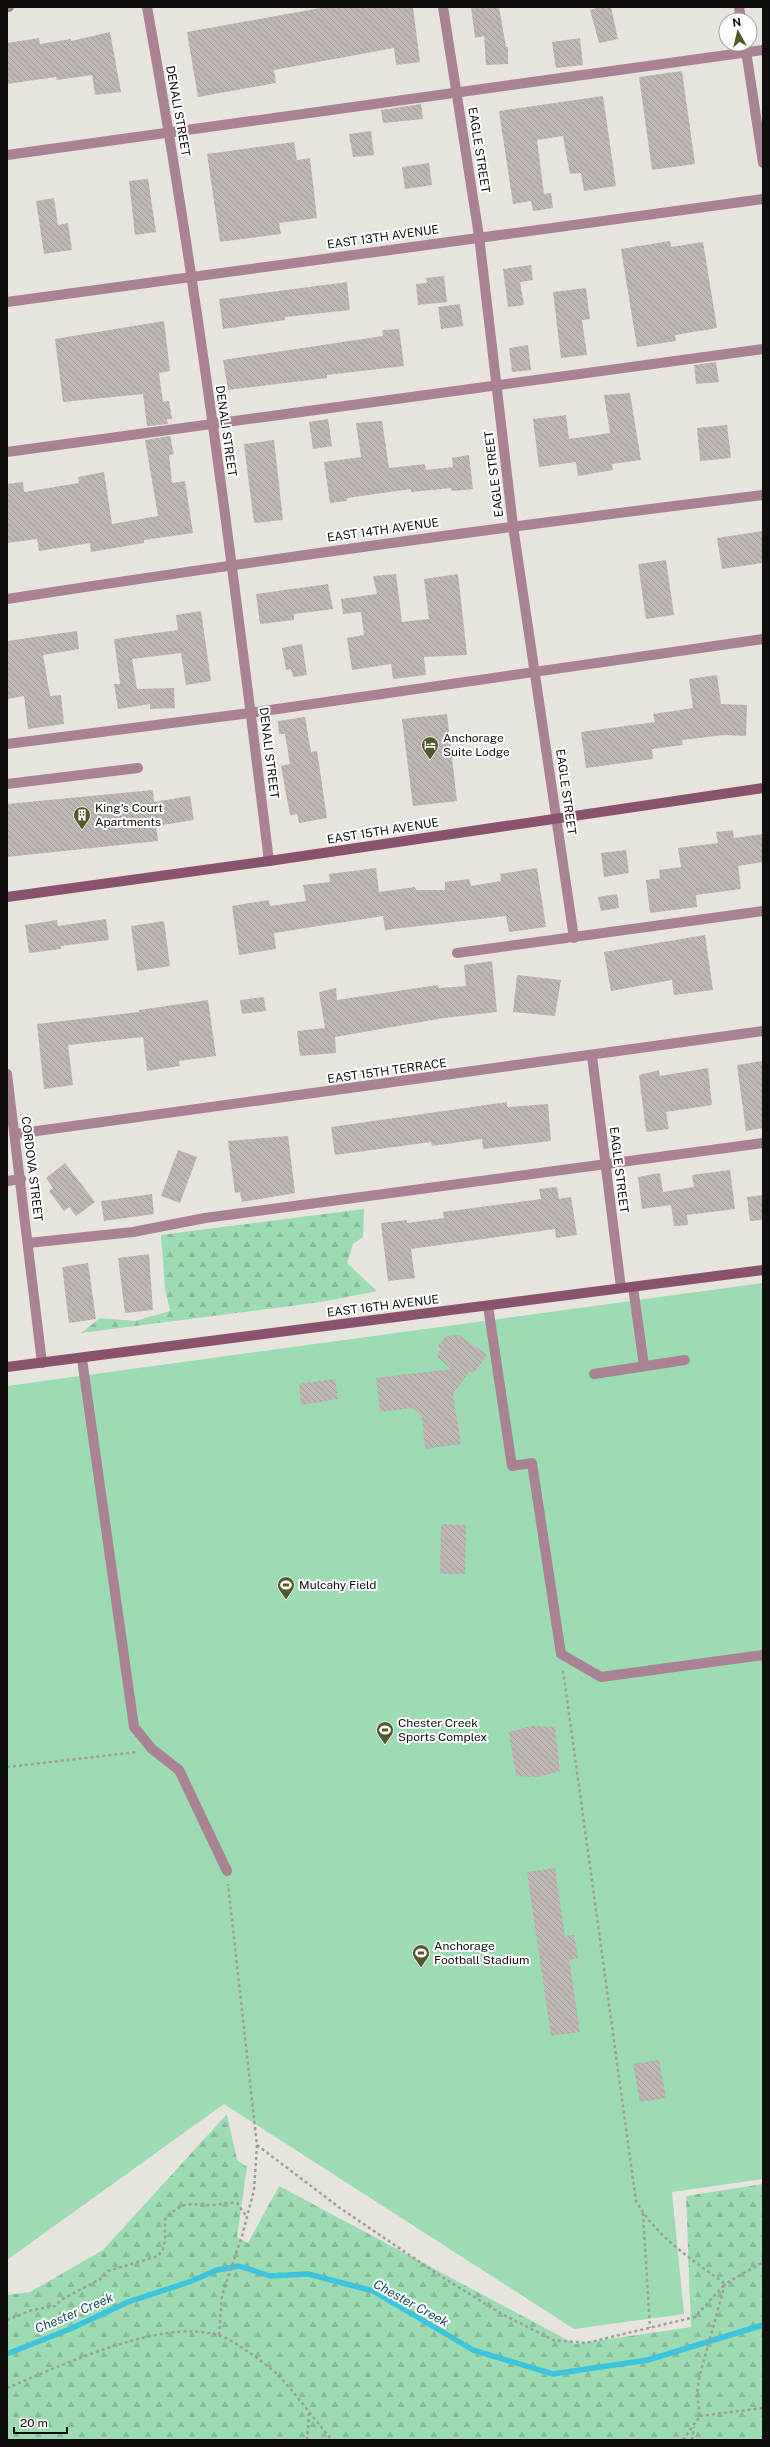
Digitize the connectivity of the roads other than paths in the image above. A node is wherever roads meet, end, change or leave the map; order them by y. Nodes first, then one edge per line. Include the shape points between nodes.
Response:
1 (147, 7) edge
2 (444, 7) edge
3 (720, 52) edge
4 (747, 52) edge
5 (457, 93) junction
6 (170, 133) junction
7 (7, 155) edge
8 (763, 163) edge
9 (763, 199) edge
10 (479, 236) junction
11 (191, 279) junction
12 (7, 302) edge
13 (763, 349) edge
14 (496, 385) junction
15 (212, 424) junction
16 (7, 452) edge
17 (763, 495) edge
18 (513, 526) junction
19 (232, 564) junction
20 (7, 599) edge
21 (763, 639) edge
22 (535, 672) junction
23 (250, 713) junction
24 (7, 744) edge
25 (138, 768) dead end
26 (7, 784) edge
27 (763, 788) edge
28 (557, 818) junction
29 (269, 861) junction
30 (7, 897) edge
31 (763, 911) edge
32 (574, 938) junction
33 (457, 953) dead end
34 (763, 1031) edge
35 (592, 1056) junction
36 (7, 1074) edge
37 (15, 1134) junction
38 (763, 1143) edge
39 (606, 1164) junction
40 (21, 1179) junction
41 (7, 1181) edge
42 (28, 1243) junction
43 (762, 1270) edge
44 (633, 1286) junction
45 (621, 1288) junction
46 (488, 1306) junction
47 (82, 1358) junction
48 (685, 1360) dead end
49 (42, 1363) junction
50 (644, 1366) junction
51 (7, 1368) edge
52 (594, 1374) dead end
53 (763, 1655) edge
54 (226, 1871) road end

1 - 6 street, DENALI STREET
2 - 5 street, EAGLE STREET
3 - 5 street
4 - 8 street
5 - 6 street
5 - 10 street, EAGLE STREET
6 - 7 street
6 - 11 street, DENALI STREET
9 - 10 street, EAST 13TH AVENUE
10 - 11 street, EAST 13TH AVENUE
10 - 14 street, EAGLE STREET
11 - 12 street, EAST 13TH AVENUE
11 - 15 street, DENALI STREET
13 - 14 street
14 - 15 street
14 - 18 street, EAGLE STREET
15 - 16 street
15 - 19 street, DENALI STREET
17 - 18 street, EAST 14TH AVENUE
18 - 19 street, EAST 14TH AVENUE
18 - 22 street, EAGLE STREET
19 - 20 street, EAST 14TH AVENUE
19 - 23 street, DENALI STREET
21 - 22 street
22 - 23 street
22 - 28 street, EAGLE STREET
23 - 24 street
23 - 29 street, DENALI STREET
25 - 26 street
27 - 28 street, EAST 15TH AVENUE
28 - 29 street, EAST 15TH AVENUE
28 - 32 street, EAGLE STREET
29 - 30 street, EAST 15TH AVENUE
31 - 32 street
32 - 33 street
34 - 35 street, EAST 15TH TERRACE
35 - 37 street, EAST 15TH TERRACE
35 - 39 street, EAGLE STREET
36 - 37 street, CORDOVA STREET
37 - 40 street, CORDOVA STREET
38 - 39 street
39 - 42 street via 205,1218 133,1232
39 - 45 street, EAGLE STREET
40 - 41 street
40 - 42 street, CORDOVA STREET
42 - 49 street, CORDOVA STREET
43 - 44 street, EAST 16TH AVENUE
44 - 45 street, EAST 16TH AVENUE
44 - 50 street
45 - 46 street, EAST 16TH AVENUE
46 - 47 street, EAST 16TH AVENUE
46 - 53 street via 512,1466 532,1463 561,1654 601,1676
47 - 49 street, EAST 16TH AVENUE
47 - 54 street via 134,1727 152,1749 179,1770
48 - 50 street
49 - 51 street, EAST 16TH AVENUE
50 - 52 street

